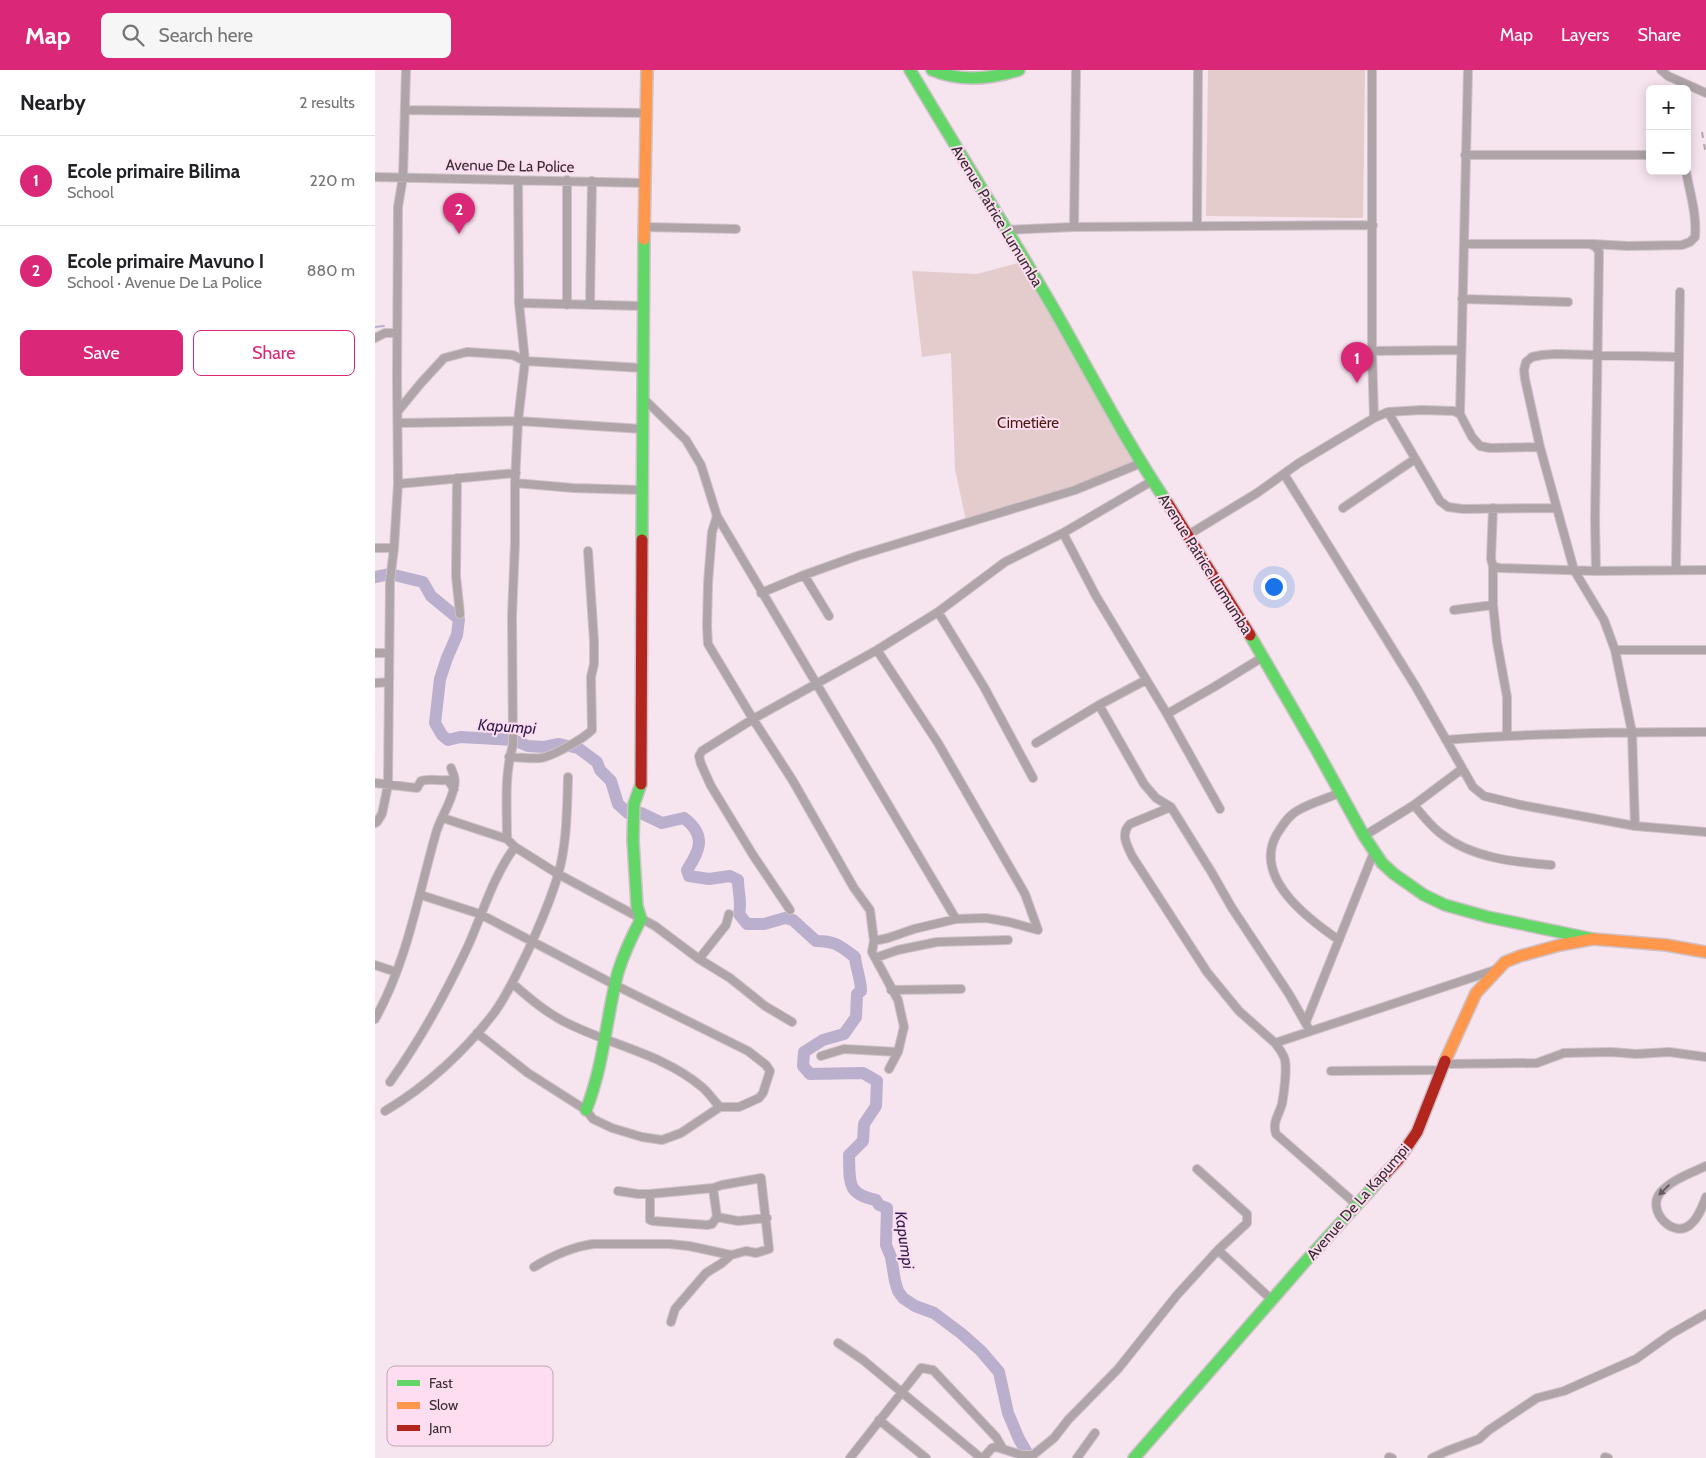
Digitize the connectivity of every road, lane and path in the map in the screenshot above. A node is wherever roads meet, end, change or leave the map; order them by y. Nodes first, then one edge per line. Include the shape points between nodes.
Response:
1 (407, 70) edge
2 (647, 70) edge
3 (910, 70) edge
4 (932, 70) edge
5 (1019, 70) edge
6 (1076, 70) edge
7 (1198, 70) edge
8 (1372, 70) edge
9 (1468, 70) edge
10 (1661, 70) edge
11 (1682, 85) edge
12 (1691, 88) edge
13 (1706, 93) edge
14 (406, 110) junction
15 (646, 114) junction
16 (1465, 155) junction
17 (1646, 155) edge
18 (1687, 175) edge
19 (375, 178) edge
20 (403, 178) junction
21 (518, 180) junction
22 (567, 180) junction
23 (593, 181) junction
24 (645, 183) junction
25 (1373, 225) junction
26 (1197, 226) junction
27 (645, 227) junction
28 (1074, 227) junction
29 (736, 229) dead end
30 (1006, 230) junction
31 (1464, 244) junction
32 (1590, 244) junction
33 (1680, 292) dead end
34 (1462, 299) junction
35 (1568, 302) dead end
36 (519, 303) junction
37 (567, 306) junction
38 (590, 306) junction
39 (643, 306) junction
40 (397, 333) junction
41 (375, 338) edge
42 (1461, 350) junction
43 (1372, 351) junction
44 (1598, 356) junction
45 (1679, 358) junction
46 (525, 361) junction
47 (641, 368) junction
48 (642, 396) junction
49 (398, 411) junction
50 (1388, 412) junction
51 (1460, 414) junction
52 (1374, 418) junction
53 (518, 421) junction
54 (399, 423) junction
55 (642, 430) junction
56 (1540, 448) junction
57 (1415, 459) junction
58 (1141, 463) junction
59 (516, 473) junction
60 (1284, 474) junction
61 (457, 478) junction
62 (1152, 481) junction
63 (515, 483) junction
64 (398, 484) junction
65 (641, 490) junction
66 (1343, 508) dead end
67 (1493, 508) junction
68 (1556, 508) junction
69 (717, 516) junction
70 (1063, 533) junction
71 (1188, 535) junction
72 (375, 548) edge
73 (394, 548) junction
74 (588, 551) dead end
75 (1493, 566) junction
76 (1575, 570) junction
77 (1676, 570) junction
78 (1706, 570) edge
79 (1597, 571) junction
80 (804, 575) junction
81 (761, 593) junction
82 (1493, 604) junction
83 (1454, 610) dead end
84 (938, 612) junction
85 (460, 614) dead end
86 (829, 616) dead end
87 (877, 650) junction
88 (1615, 650) junction
89 (1706, 650) edge
90 (375, 653) edge
91 (389, 653) junction
92 (1263, 657) junction
93 (1146, 680) junction
94 (389, 682) junction
95 (375, 683) edge
96 (816, 684) junction
97 (1099, 705) junction
98 (1167, 714) junction
99 (753, 719) junction
100 (1632, 732) junction
101 (1706, 732) edge
102 (1507, 735) junction
103 (1446, 740) junction
104 (1036, 743) dead end
105 (509, 757) junction
106 (451, 768) dead end
107 (1462, 770) junction
108 (568, 777) dead end
109 (1033, 778) dead end
110 (375, 783) edge
111 (387, 785) junction
112 (454, 789) junction
113 (1339, 793) junction
114 (1414, 805) junction
115 (1171, 807) junction
116 (1219, 810) dead end
117 (443, 818) junction
118 (375, 823) edge
119 (1635, 826) junction
120 (1706, 832) edge
121 (1364, 836) junction
122 (507, 839) junction
123 (515, 846) junction
124 (1374, 852) junction
125 (1551, 865) dead end
126 (559, 874) junction
127 (421, 894) junction
128 (790, 910) dead end
129 (480, 914) junction
130 (729, 914) dead end
131 (641, 919) junction
132 (956, 919) junction
133 (1593, 939) junction
134 (1008, 940) dead end
135 (1339, 940) junction
136 (874, 941) junction
137 (532, 942) junction
138 (1706, 952) edge
139 (875, 958) junction
140 (699, 959) junction
141 (375, 965) edge
142 (1496, 970) junction
143 (396, 972) junction
144 (512, 984) junction
145 (615, 985) junction
146 (961, 989) dead end
147 (891, 990) junction
148 (375, 1019) edge
149 (792, 1022) dead end
150 (1305, 1022) junction
151 (1310, 1031) junction
152 (477, 1033) junction
153 (605, 1039) junction
154 (1275, 1043) junction
155 (898, 1052) junction
156 (821, 1056) dead end
157 (1706, 1057) edge
158 (1442, 1067) junction
159 (889, 1069) dead end
160 (1331, 1071) dead end
161 (390, 1082) dead end
162 (720, 1108) junction
163 (586, 1110) junction
164 (385, 1111) dead end
165 (1706, 1166) edge
166 (1197, 1169) dead end
167 (713, 1188) junction
168 (618, 1191) dead end
169 (651, 1194) junction
170 (1706, 1197) edge
171 (1357, 1206) junction
172 (717, 1217) junction
173 (767, 1218) junction
174 (1218, 1250) junction
175 (731, 1255) junction
176 (534, 1267) dead end
177 (1272, 1300) junction
178 (1706, 1314) edge
179 (671, 1322) dead end
180 (838, 1343) dead end
181 (903, 1393) junction
182 (879, 1420) junction
183 (1095, 1433) dead end
184 (1003, 1449) junction
185 (849, 1458) edge
186 (926, 1458) edge
187 (982, 1458) edge
188 (1077, 1458) edge
189 (1134, 1458) edge
190 (1432, 1458) edge

1 - 14 street
2 - 15 street
3 - 30 street, Avenue Patrice Lumumba
4 - 5 street via 968,78
6 - 28 street
7 - 26 street
8 - 25 street
9 - 16 street
10 - 11 street
12 - 13 street
14 - 15 street
14 - 20 street
15 - 24 street
16 - 17 street
16 - 31 street
18 - 32 street via 1696,226 1695,237 1690,242 1682,245
19 - 20 street, Avenue De La Police
20 - 21 street, Avenue De La Police
20 - 40 street via 399,208
21 - 22 street, Avenue De La Police
21 - 36 street
22 - 23 street, Avenue De La Police
22 - 37 street
23 - 24 street, Avenue De La Police
23 - 38 street
24 - 27 street
25 - 26 street
25 - 43 street
26 - 28 street
27 - 29 street
27 - 39 street
28 - 30 street
30 - 58 street, Avenue Patrice Lumumba
31 - 32 street
31 - 34 street
32 - 44 street via 1599,252
33 - 45 street
34 - 35 street
34 - 42 street
36 - 37 street
36 - 46 street
37 - 38 street
38 - 39 street
39 - 47 street
40 - 41 street via 385,333
40 - 49 street
42 - 43 street
42 - 51 street
43 - 52 street
44 - 45 street
44 - 56 street via 1542,355 1526,362 1525,379
44 - 79 street
45 - 77 street
46 - 47 street
46 - 49 street via 513,355 467,352 444,358
46 - 53 street
47 - 48 street
48 - 55 street
48 - 69 street via 686,440 701,464
49 - 54 street
50 - 51 street via 1447,410
50 - 52 street
50 - 57 street
51 - 56 street via 1480,446
52 - 60 street
53 - 54 street
53 - 55 street
53 - 59 street
54 - 64 street
55 - 65 street
56 - 68 street
57 - 66 street
57 - 67 street via 1439,501 1448,507
58 - 62 street, Avenue Patrice Lumumba
58 - 80 street via 1075,490
59 - 61 street
59 - 63 street
60 - 71 street
60 - 103 street
61 - 64 street
61 - 85 street via 456,576
62 - 70 street
62 - 71 street, Avenue Patrice Lumumba
63 - 65 street
63 - 105 street via 513,745
64 - 73 street
65 - 131 street via 641,786 635,804 634,825 637,906
67 - 68 street
67 - 75 street
68 - 76 street
69 - 81 street
69 - 99 street via 712,532 708,583 709,644
70 - 84 street via 1005,562
70 - 93 street
71 - 92 street, Avenue Patrice Lumumba
72 - 73 street
73 - 91 street
74 - 105 street via 594,640 592,730 541,758
75 - 76 street
75 - 82 street
76 - 79 street
76 - 88 street via 1604,620
77 - 78 street
77 - 79 street
80 - 81 street
80 - 86 street
81 - 96 street
82 - 83 street
82 - 102 street via 1507,697
84 - 87 street
84 - 109 street via 984,687
87 - 96 street
87 - 132 street via 938,743 1025,894 1038,930 986,918
88 - 89 street
88 - 100 street
90 - 91 street
91 - 94 street
92 - 98 street
92 - 113 street, Avenue Patrice Lumumba
93 - 97 street
93 - 98 street
94 - 95 street
94 - 111 street
96 - 99 street
96 - 132 street
97 - 104 street
97 - 115 street via 1144,784 1156,798
98 - 116 street
99 - 128 street via 702,750 699,756 711,786
99 - 136 street via 870,910
100 - 101 street
100 - 102 street
100 - 119 street
102 - 103 street
103 - 107 street
105 - 122 street
106 - 112 street via 455,778
107 - 114 street
107 - 119 street via 1473,788 1485,796
108 - 126 street
110 - 111 street
111 - 112 street via 417,788 421,781 430,778 448,780
111 - 118 street via 382,814
112 - 117 street
113 - 121 street, Avenue Patrice Lumumba
113 - 135 street via 1295,811 1283,824 1270,852 1275,879 1301,911
114 - 121 street
114 - 125 street via 1441,834 1462,847 1492,857
115 - 150 street
115 - 154 street via 1130,824 1124,834 1126,843 1207,972 1239,1011
117 - 122 street
117 - 127 street
119 - 120 street
121 - 124 street, Avenue Patrice Lumumba
122 - 123 street
123 - 126 street
123 - 129 street
124 - 133 street, Avenue Patrice Lumumba via 1408,885 1445,904 1488,917
124 - 135 street
126 - 131 street
126 - 137 street
127 - 129 street
127 - 143 street
129 - 137 street
129 - 161 street via 469,944 428,1024
130 - 140 street via 718,936
131 - 140 street
131 - 145 street via 626,948
132 - 136 street
133 - 138 street, Avenue De La Kapumpi
133 - 142 street, Avenue De La Kapumpi via 1520,956
134 - 139 street via 937,942
135 - 150 street
136 - 139 street via 872,952
137 - 144 street
137 - 145 street
139 - 147 street
140 - 149 street
141 - 143 street
142 - 151 street
142 - 158 street, Avenue De La Kapumpi via 1476,993
143 - 148 street
144 - 152 street
144 - 153 street via 551,1014
145 - 153 street
145 - 162 street via 748,1051 766,1065 770,1071 759,1098 739,1107
146 - 147 street
147 - 155 street via 898,1000 904,1027
150 - 151 street
151 - 154 street
152 - 163 street via 528,1073
152 - 164 street via 424,1084
153 - 162 street via 673,1067 703,1088
153 - 163 street via 595,1088
154 - 171 street via 1285,1064 1282,1105 1274,1128 1276,1134
155 - 156 street via 844,1049
155 - 159 street
157 - 158 street via 1669,1052 1564,1052 1537,1063
158 - 160 street via 1377,1072
158 - 171 street, Avenue De La Kapumpi via 1417,1132 1398,1160
162 - 163 street via 681,1133 662,1140 612,1128 593,1119
165 -> 170 street via 1669,1184 1659,1195 1656,1206 1659,1216 1678,1229 1689,1226 1697,1218
166 - 174 street via 1247,1214 1247,1222
167 - 169 street
167 - 172 street
167 - 173 street via 761,1178
168 - 169 street
169 - 172 street via 650,1220 707,1225
171 - 177 street, Avenue De La Kapumpi
172 - 173 street via 738,1221
173 - 175 street via 769,1249
174 - 177 street
174 - 184 street via 1118,1369 1054,1438 1033,1455
175 - 176 street via 669,1244 593,1244 547,1259
175 - 179 street via 706,1273 675,1309
177 - 189 street, Avenue De La Kapumpi
178 - 190 street via 1636,1358 1564,1390 1537,1398 1479,1438
180 - 181 street
181 - 182 street
181 - 184 street via 921,1368 933,1370 996,1437
181 - 187 street
182 - 185 street
182 - 186 street
183 - 188 street
184 - 187 street via 992,1448

